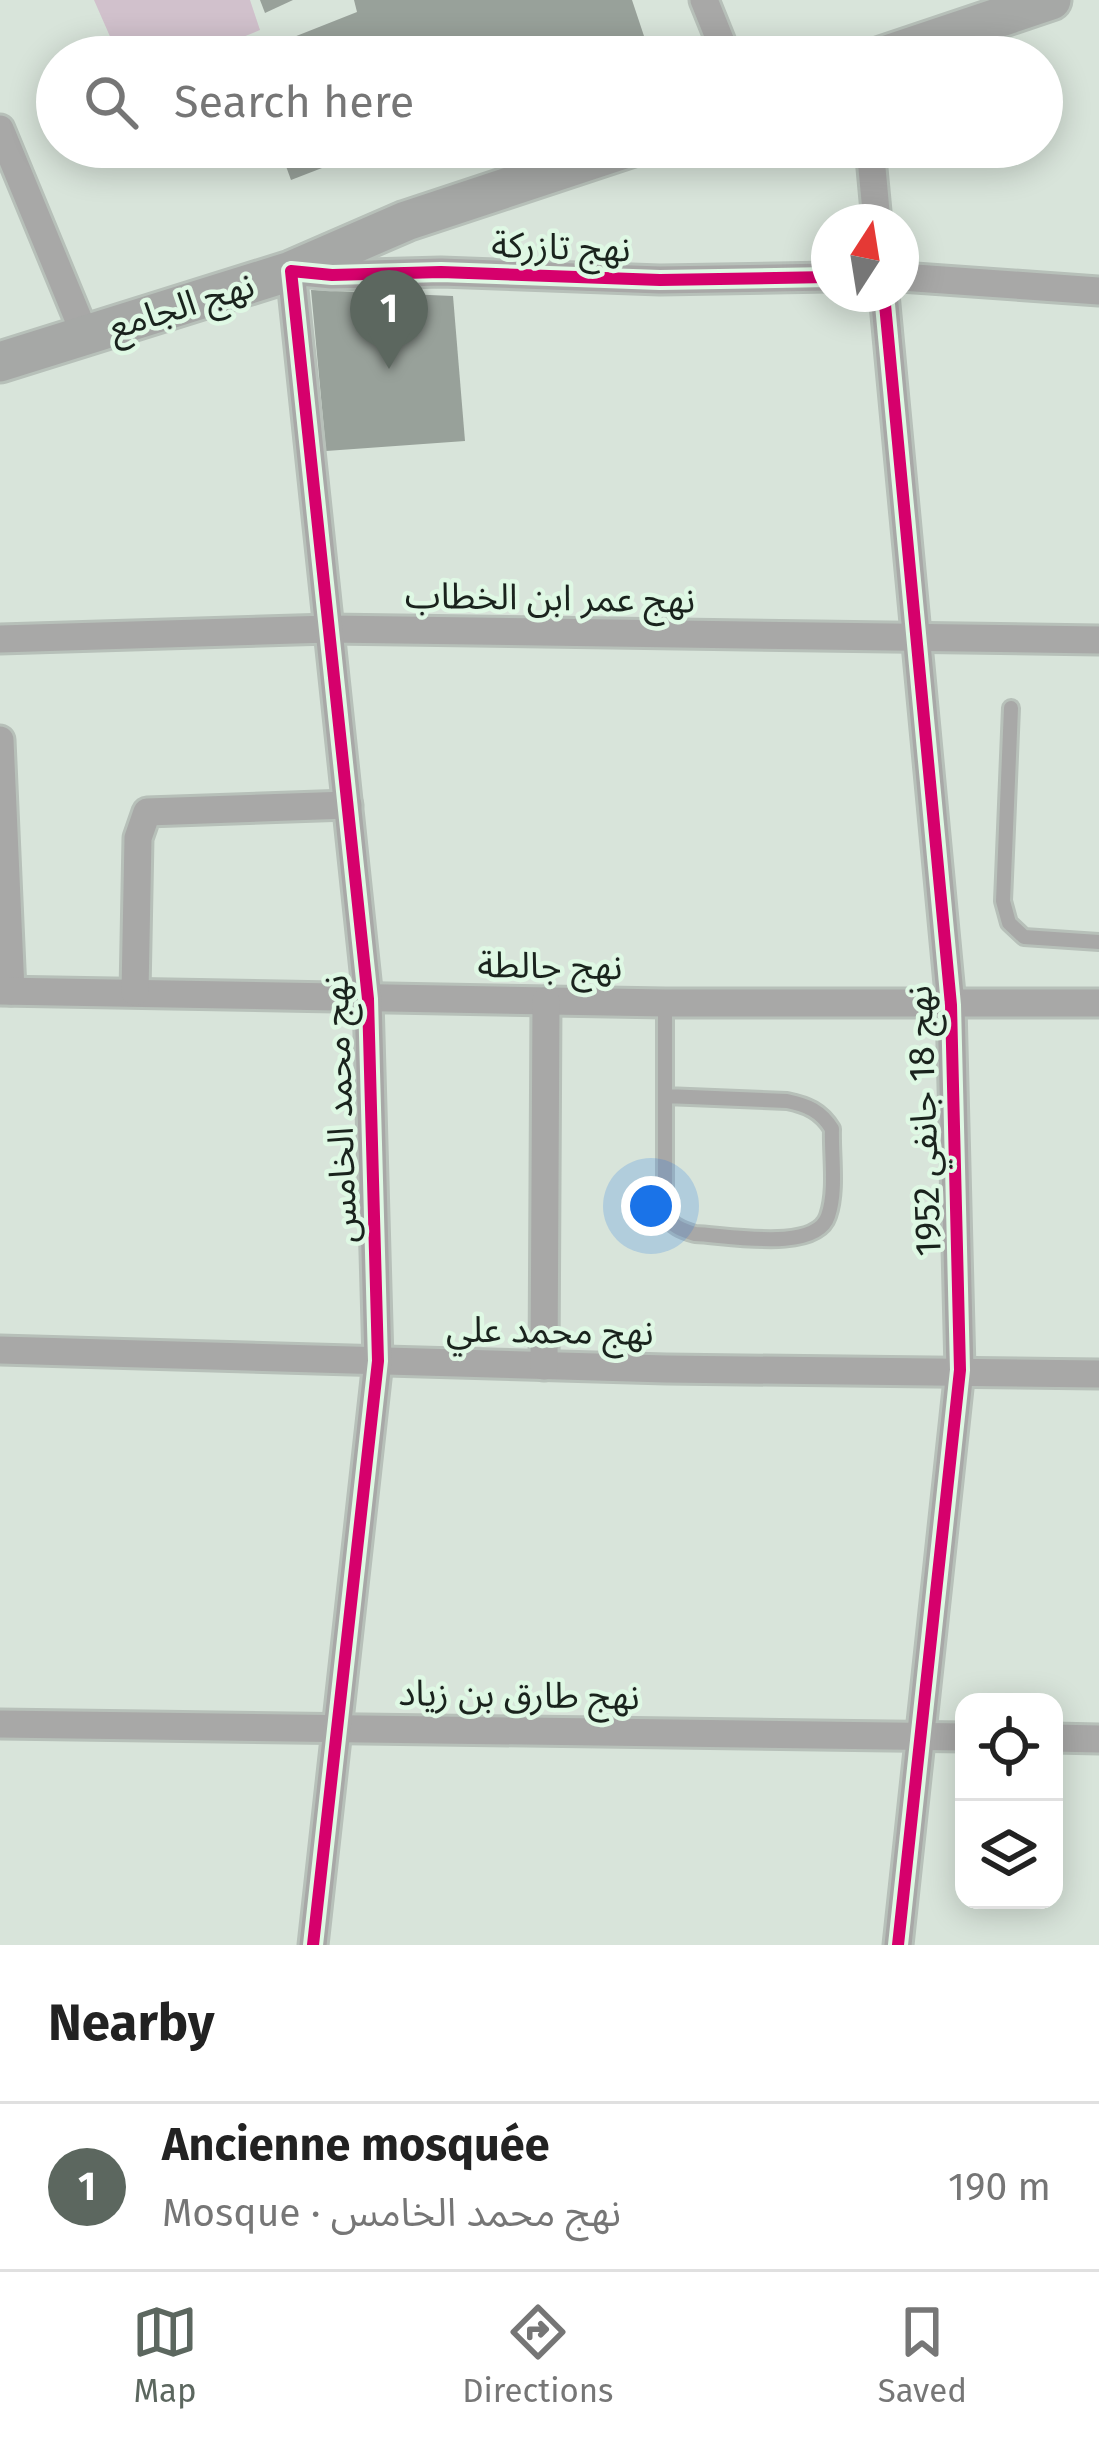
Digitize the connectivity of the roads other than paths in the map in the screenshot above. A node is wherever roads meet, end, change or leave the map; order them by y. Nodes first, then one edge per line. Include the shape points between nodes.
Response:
1 (704, 0) edge
2 (1051, 0) edge
3 (719, 36) edge
4 (944, 36) edge
5 (0, 130) edge
6 (566, 168) edge
7 (872, 168) edge
8 (876, 204) edge
9 (291, 271) junction
10 (811, 277) edge
11 (919, 278) edge
12 (1099, 292) edge
13 (886, 312) edge
14 (85, 335) junction
15 (0, 362) edge
16 (329, 629) junction
17 (0, 639) edge
18 (916, 639) junction
19 (1099, 640) edge
20 (1011, 708) dead end
21 (0, 740) edge
22 (347, 805) junction
23 (1099, 941) edge
24 (5, 991) edge
25 (135, 992) junction
26 (368, 999) junction
27 (547, 1001) junction
28 (665, 1003) junction
29 (1099, 1003) edge
30 (952, 1005) junction
31 (665, 1096) junction
32 (0, 1350) edge
33 (378, 1361) junction
34 (544, 1366) junction
35 (961, 1370) junction
36 (1099, 1374) edge
37 (0, 1724) edge
38 (340, 1728) junction
39 (921, 1736) junction
40 (955, 1737) edge
41 (1063, 1738) edge
42 (1099, 1739) edge
43 (313, 1945) edge
44 (898, 1945) edge

1 - 3 street
2 - 4 street
5 - 14 street
6 - 9 street, نهج الجامع via 406,221
7 - 8 street
9 - 10 street, نهج تازركة
9 - 14 street, نهج الجامع
9 - 16 street, نهج محمد الخامس
11 - 12 street
13 - 18 street, نهج 18 جانفي 1952
14 - 15 street, نهج الجامع
16 - 17 street, نهج عمر ابن الخطاب
16 - 18 street, نهج عمر ابن الخطاب
16 - 22 street, نهج محمد الخامس
18 - 19 street, نهج عمر ابن الخطاب
18 - 30 street, نهج 18 جانفي 1952
20 - 23 lane via 1003,901 1010,922 1024,937
21 - 24 street
22 - 25 street via 147,812 138,838
22 - 26 street, نهج محمد الخامس
24 - 25 street, نهج جالطة
25 - 26 street, نهج جالطة
26 - 27 street, نهج جالطة
26 - 33 street, نهج محمد الخامس
27 - 28 street, نهج جالطة
27 - 34 street
28 - 30 street, نهج جالطة
28 - 31 lane
29 - 30 street, نهج جالطة
30 - 35 street, نهج 18 جانفي 1952
31 - 31 lane via 665,1214 674,1225 695,1234 800,1239 820,1230 830,1206 826,1119 787,1101
32 - 33 street, نهج محمد علي
33 - 34 street, نهج محمد علي
33 - 38 street, نهج محمد الخامس
34 - 35 street, نهج محمد علي
35 - 36 street, نهج محمد علي
35 - 39 street, نهج 18 جانفي 1952
37 - 38 street, نهج طارق بن زياد
38 - 39 street, نهج طارق بن زياد
38 - 43 street, نهج محمد الخامس
39 - 40 street, نهج طارق بن زياد
39 - 44 street, نهج 18 جانفي 1952
41 - 42 street

